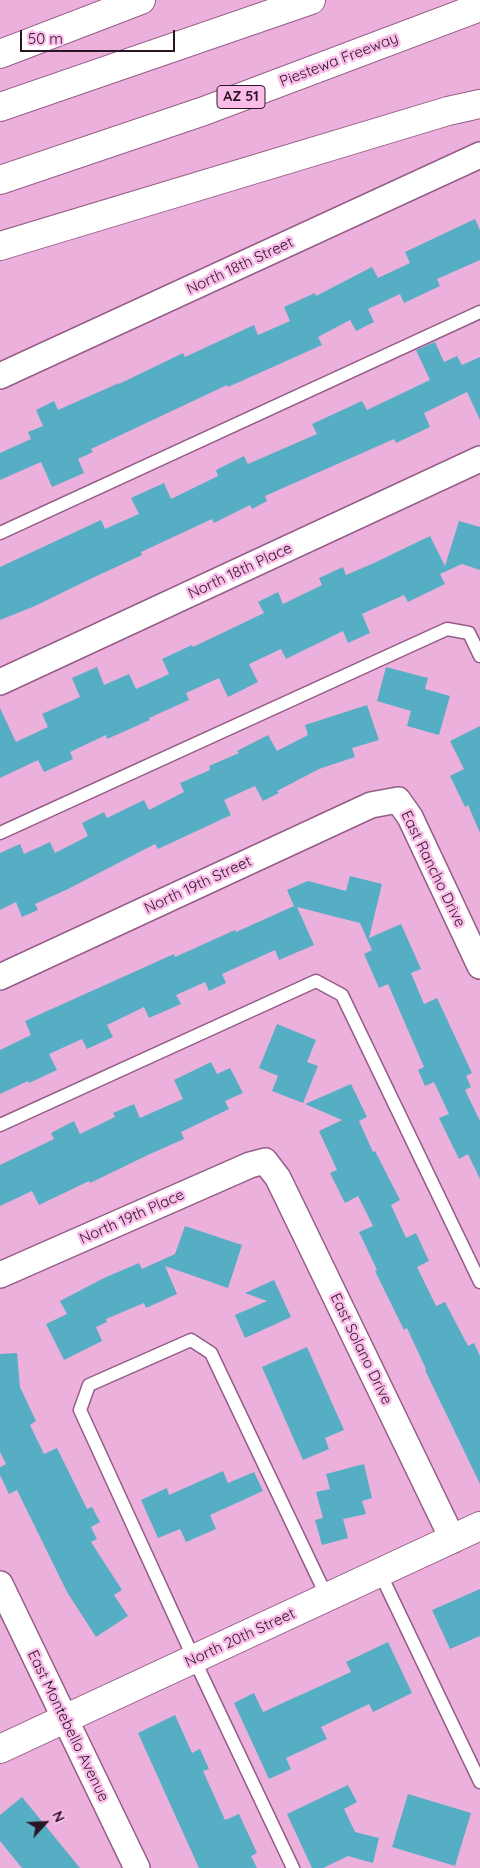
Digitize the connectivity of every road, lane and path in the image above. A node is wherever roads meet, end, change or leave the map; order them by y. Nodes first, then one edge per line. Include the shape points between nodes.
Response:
1 (141, 0) edge
2 (311, 0) edge
3 (480, 7) edge
4 (0, 54) edge
5 (480, 90) edge
6 (480, 104) edge
7 (0, 107) edge
8 (448, 111) junction
9 (480, 155) edge
10 (0, 180) edge
11 (0, 246) edge
12 (480, 312) edge
13 (0, 376) edge
14 (480, 459) edge
15 (0, 533) edge
16 (480, 656) edge
17 (0, 682) edge
18 (398, 800) joint
19 (0, 833) edge
20 (480, 966) edge
21 (0, 977) edge
22 (0, 1125) edge
23 (265, 1161) joint
24 (0, 1275) edge
25 (480, 1282) edge
26 (480, 1526) edge
27 (453, 1540) junction
28 (380, 1573) junction
29 (0, 1584) edge
30 (327, 1598) junction
31 (194, 1659) junction
32 (65, 1719) junction
33 (0, 1749) edge
34 (480, 1782) edge
35 (137, 1868) edge
36 (293, 1868) edge

1 - 4 main road
2 - 7 main road
3 - 10 main road, Piestewa Freeway / AZ 51 via 204,111
5 - 8 main road
6 - 8 main road
8 - 11 main road
9 - 13 street, North 18th Street
12 - 15 lane
14 - 17 street, North 18th Place
16 - 19 lane via 469,633 447,629
18 - 20 street, East Rancho Drive via 410,817
18 - 21 street, North 19th Street via 371,805
22 - 25 lane via 316,981 342,995
23 - 24 street, North 19th Place
23 - 27 street, East Solano Drive via 278,1178
26 - 27 main road, North 20th Street
27 - 28 main road, North 20th Street
28 - 30 main road, North 20th Street
28 - 34 lane
29 - 32 street, East Montebello Avenue
30 - 31 main road, North 20th Street
30 - 31 lane via 211,1353 191,1340 90,1385 80,1410
31 - 32 main road, North 20th Street
31 - 36 lane
32 - 33 main road, North 20th Street
32 - 35 street, East Montebello Avenue

